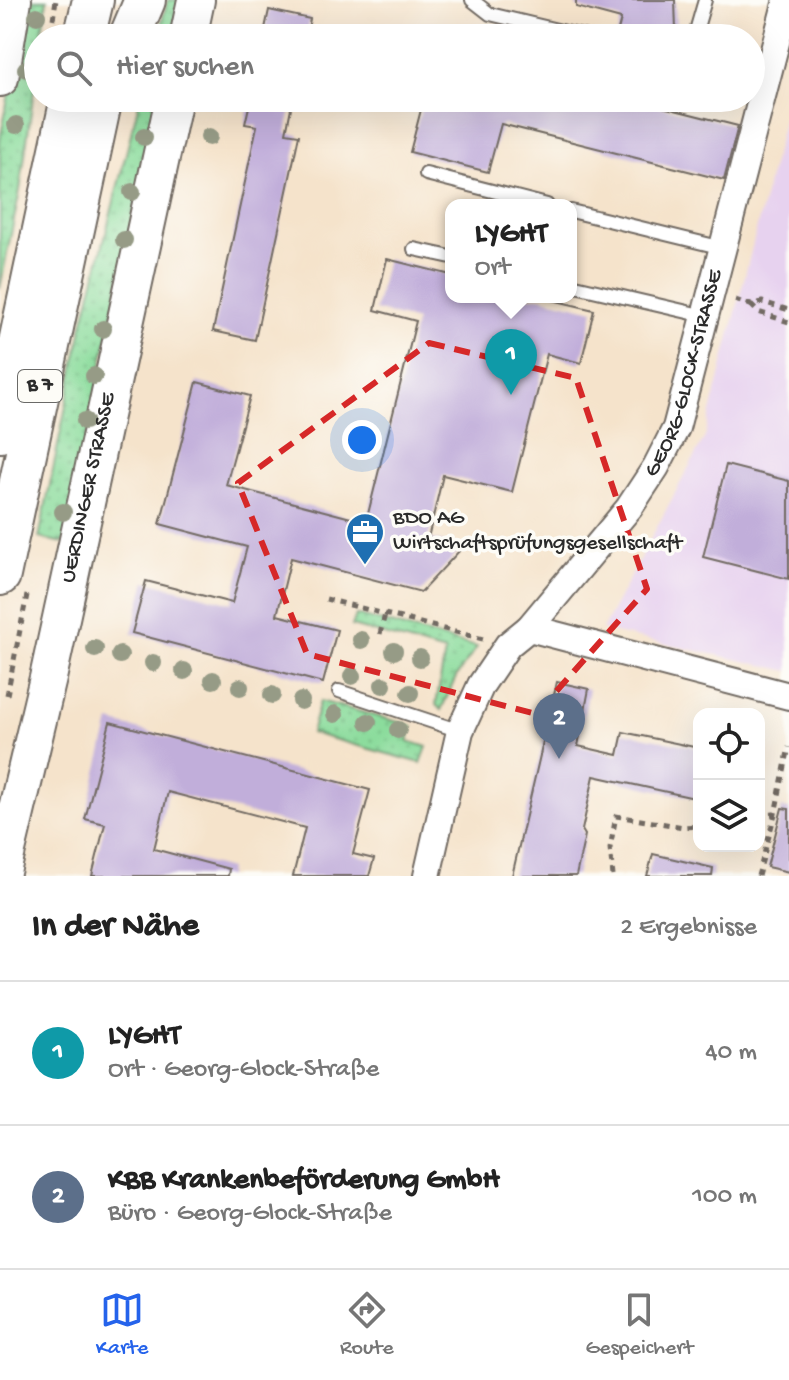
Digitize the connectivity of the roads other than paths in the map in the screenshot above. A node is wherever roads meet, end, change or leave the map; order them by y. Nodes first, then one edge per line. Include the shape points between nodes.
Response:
1 (13, 0) edge
2 (71, 0) edge
3 (93, 0) edge
4 (123, 0) edge
5 (145, 0) edge
6 (196, 0) edge
7 (472, 0) edge
8 (705, 0) edge
9 (787, 0) edge
10 (68, 24) edge
11 (87, 24) edge
12 (118, 24) edge
13 (135, 24) edge
14 (191, 24) edge
15 (532, 24) edge
16 (698, 24) edge
17 (765, 67) edge
18 (0, 78) edge
19 (60, 112) edge
20 (86, 112) edge
21 (92, 112) edge
22 (171, 112) edge
23 (754, 112) edge
24 (59, 156) junction
25 (426, 174) dead end
26 (524, 199) edge
27 (577, 212) edge
28 (723, 248) junction
29 (414, 249) dead end
30 (445, 256) edge
31 (577, 286) edge
32 (708, 304) junction
33 (0, 432) edge
34 (14, 579) edge
35 (529, 628) junction
36 (339, 691) dead end
37 (789, 696) edge
38 (460, 731) junction
39 (1, 876) edge
40 (427, 876) edge

1 - 18 street
2 - 10 main road
3 - 11 main road
4 - 12 main road
5 - 13 main road
6 - 14 street
7 - 15 lane via 490,14
8 - 16 lane
9 - 17 street, GEORG-GLOCK-STRASSE
19 - 24 main road
20 - 24 main road, B 7
21 - 34 main road, B 7
22 - 39 street, UERDINGER STRASSE
23 - 28 street, GEORG-GLOCK-STRASSE
24 - 33 main road, B 7
25 - 26 lane
27 - 28 lane
28 - 32 street, GEORG-GLOCK-STRASSE
29 - 30 lane
31 - 32 lane
32 - 35 street, GEORG-GLOCK-STRASSE via 676,428 656,467 629,508
35 - 37 street
35 - 38 street, GEORG-GLOCK-STRASSE via 508,645 481,685
36 - 38 lane
38 - 40 street, GEORG-GLOCK-STRASSE

